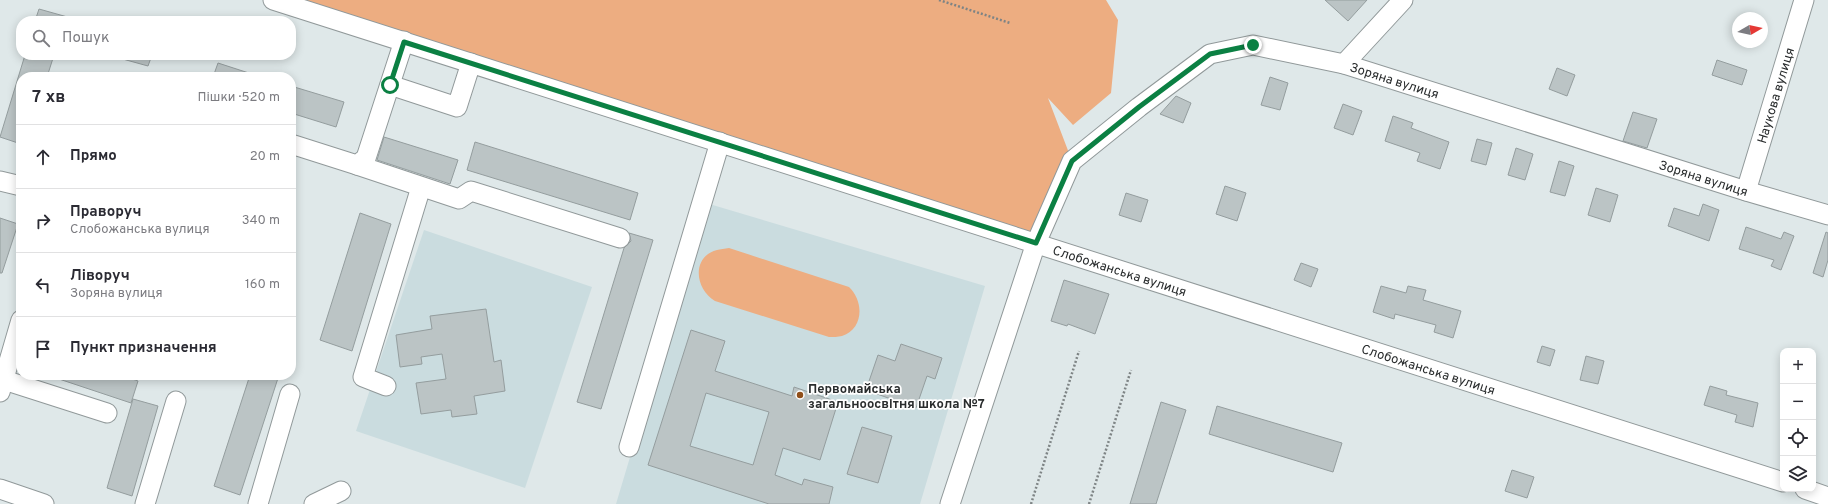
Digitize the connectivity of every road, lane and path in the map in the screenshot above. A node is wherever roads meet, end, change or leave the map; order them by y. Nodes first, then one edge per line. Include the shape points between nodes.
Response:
1 (273, 0) edge
2 (939, 0) edge
3 (1403, 0) edge
4 (1804, 0) edge
5 (1010, 23) dead end
6 (404, 42) junction
7 (471, 63) junction
8 (1344, 64) junction
9 (390, 85) junction
10 (720, 142) junction
11 (296, 146) edge
12 (357, 165) junction
13 (0, 181) edge
14 (16, 185) edge
15 (421, 187) junction
16 (1746, 191) junction
17 (1828, 215) edge
18 (620, 238) dead end
19 (1036, 243) junction
20 (16, 337) edge
21 (1078, 352) dead end
22 (1131, 370) dead end
23 (2, 386) edge
24 (386, 386) dead end
25 (290, 394) dead end
26 (176, 401) dead end
27 (107, 412) dead end
28 (629, 447) dead end
29 (1780, 481) edge
30 (0, 489) edge
31 (341, 491) dead end
32 (1815, 492) edge
33 (1828, 496) edge
34 (44, 504) edge
35 (145, 504) edge
36 (258, 504) edge
37 (314, 504) edge
38 (950, 504) edge
39 (1031, 504) edge
40 (1089, 504) edge

1 - 6 street, Слобожанська вулиця
2 - 5 path
3 - 8 street
4 - 16 street, Наукова вулиця
6 - 7 street, Слобожанська вулиця
6 - 9 street
7 - 9 street via 457,107
7 - 10 street, Слобожанська вулиця
8 - 16 street, Зоряна вулиця
8 - 19 street, Зоряна вулиця via 1253,45 1210,54 1072,161
9 - 12 street via 366,158
10 - 19 street, Слобожанська вулиця
10 - 28 street
11 - 12 street
12 - 15 street
13 - 14 street
15 - 18 street via 459,199 471,191
15 - 24 street via 363,377
16 - 17 street, Зоряна вулиця
19 - 29 street, Слобожанська вулиця
19 - 38 street, Зоряна вулиця
20 - 23 street
21 - 39 path
22 - 40 path
23 - 27 street
25 - 36 street
26 - 35 street
30 - 34 street
31 - 37 street
32 - 33 street

